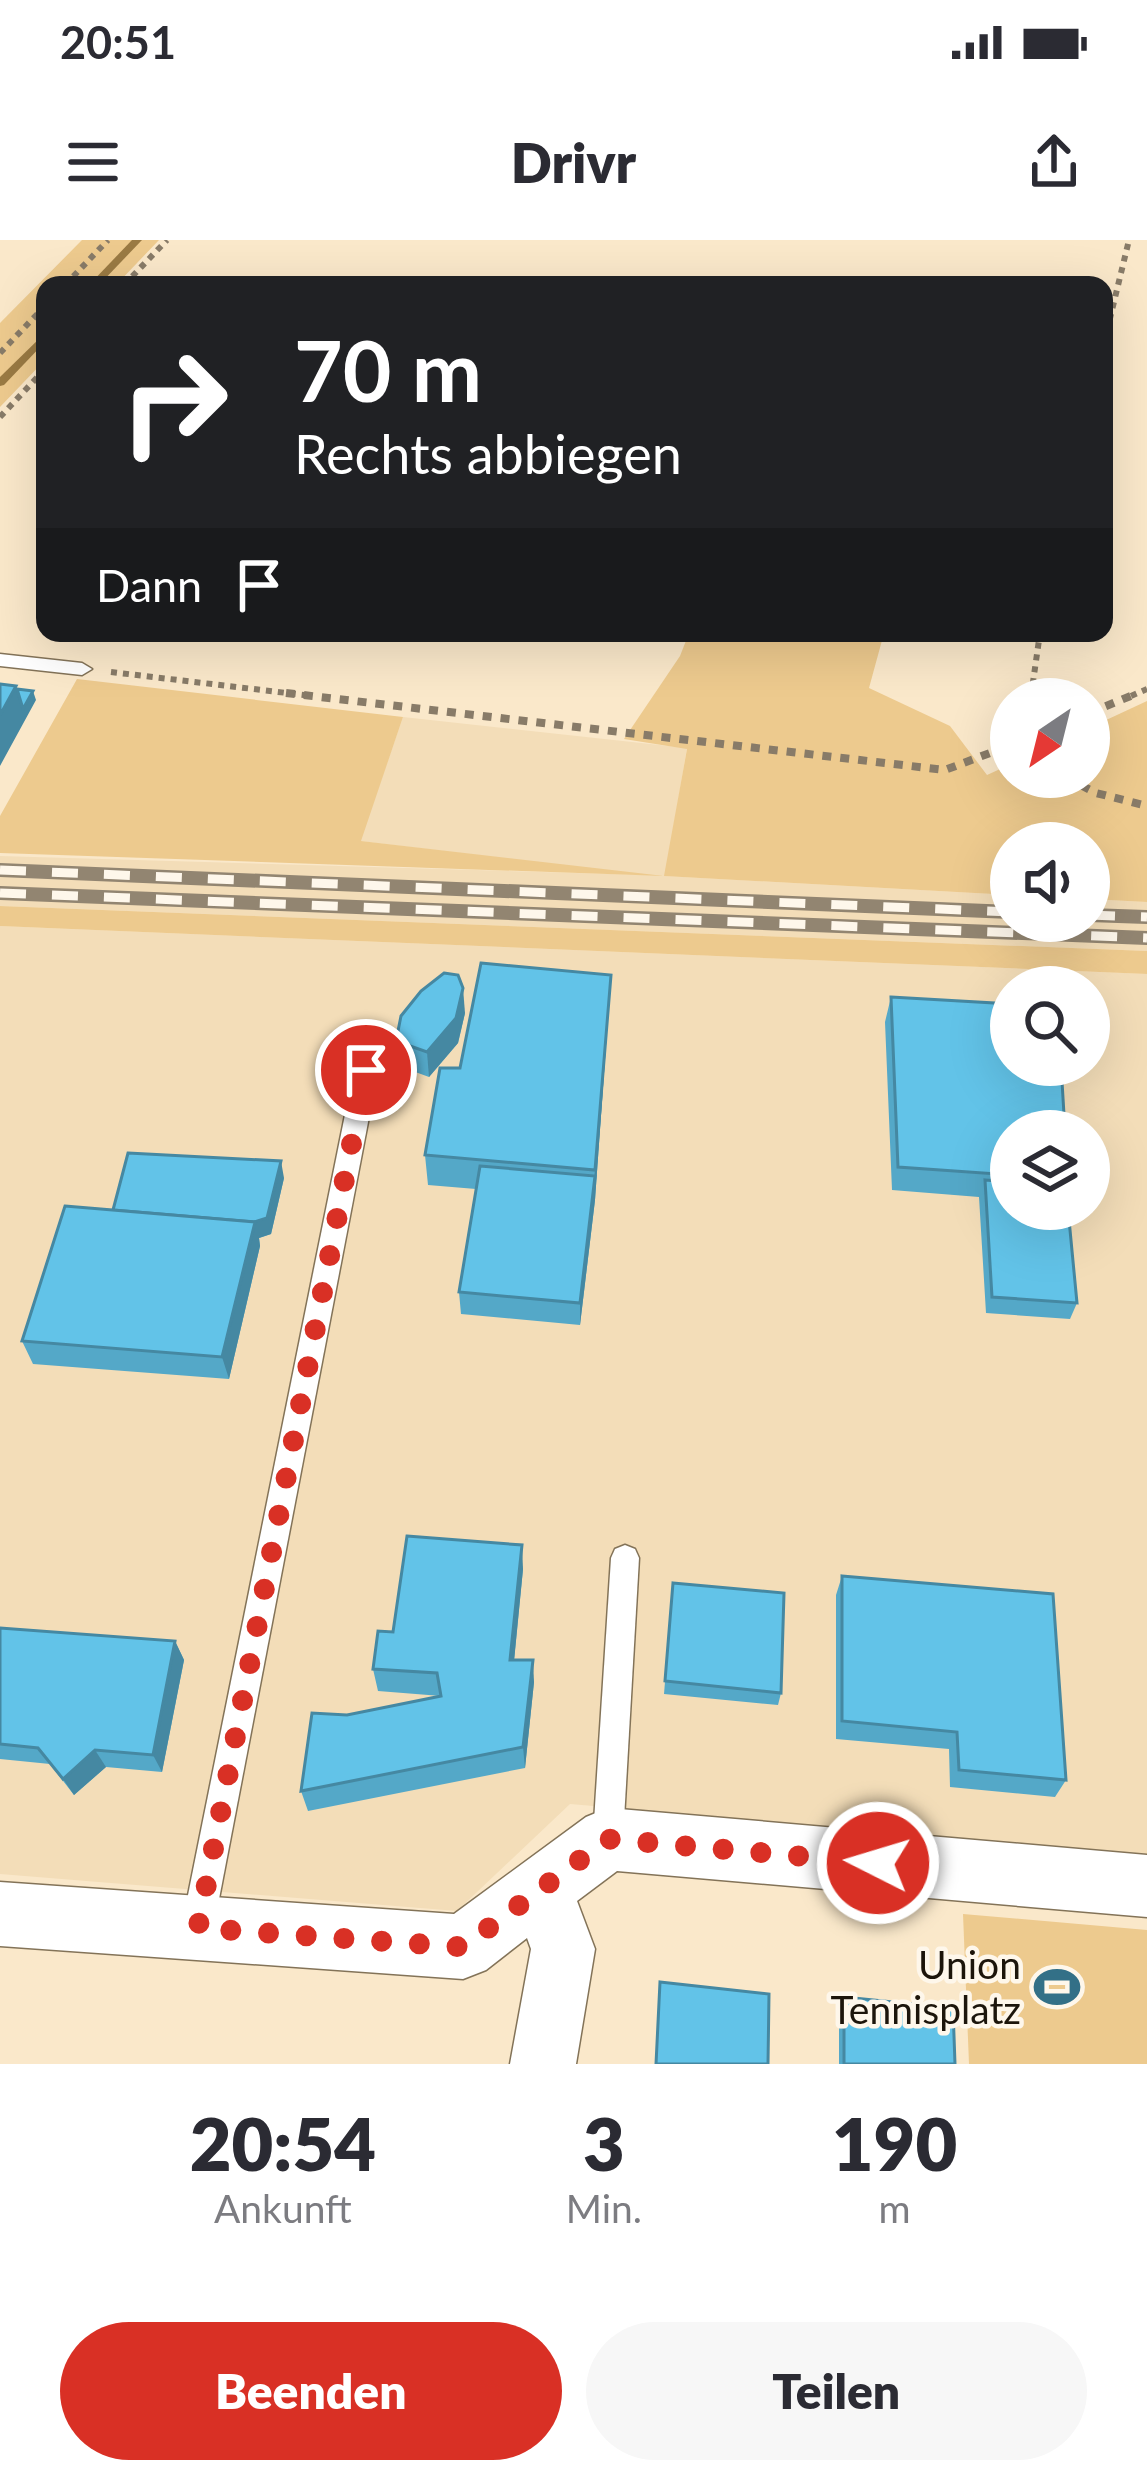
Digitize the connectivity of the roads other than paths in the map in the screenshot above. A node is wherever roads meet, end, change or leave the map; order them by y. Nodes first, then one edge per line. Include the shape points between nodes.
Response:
1 (0, 660) edge
2 (82, 669) road end
3 (366, 1070) dead end
4 (625, 1558) dead end
5 (608, 1839) junction
6 (1147, 1886) edge
7 (541, 1889) junction
8 (0, 1914) edge
9 (198, 1928) junction
10 (543, 2064) edge

1 - 2 lane
3 - 9 lane
4 - 5 lane
5 - 6 street
5 - 7 street
7 - 9 street via 463,1947
7 - 10 street via 563,1949
8 - 9 street

